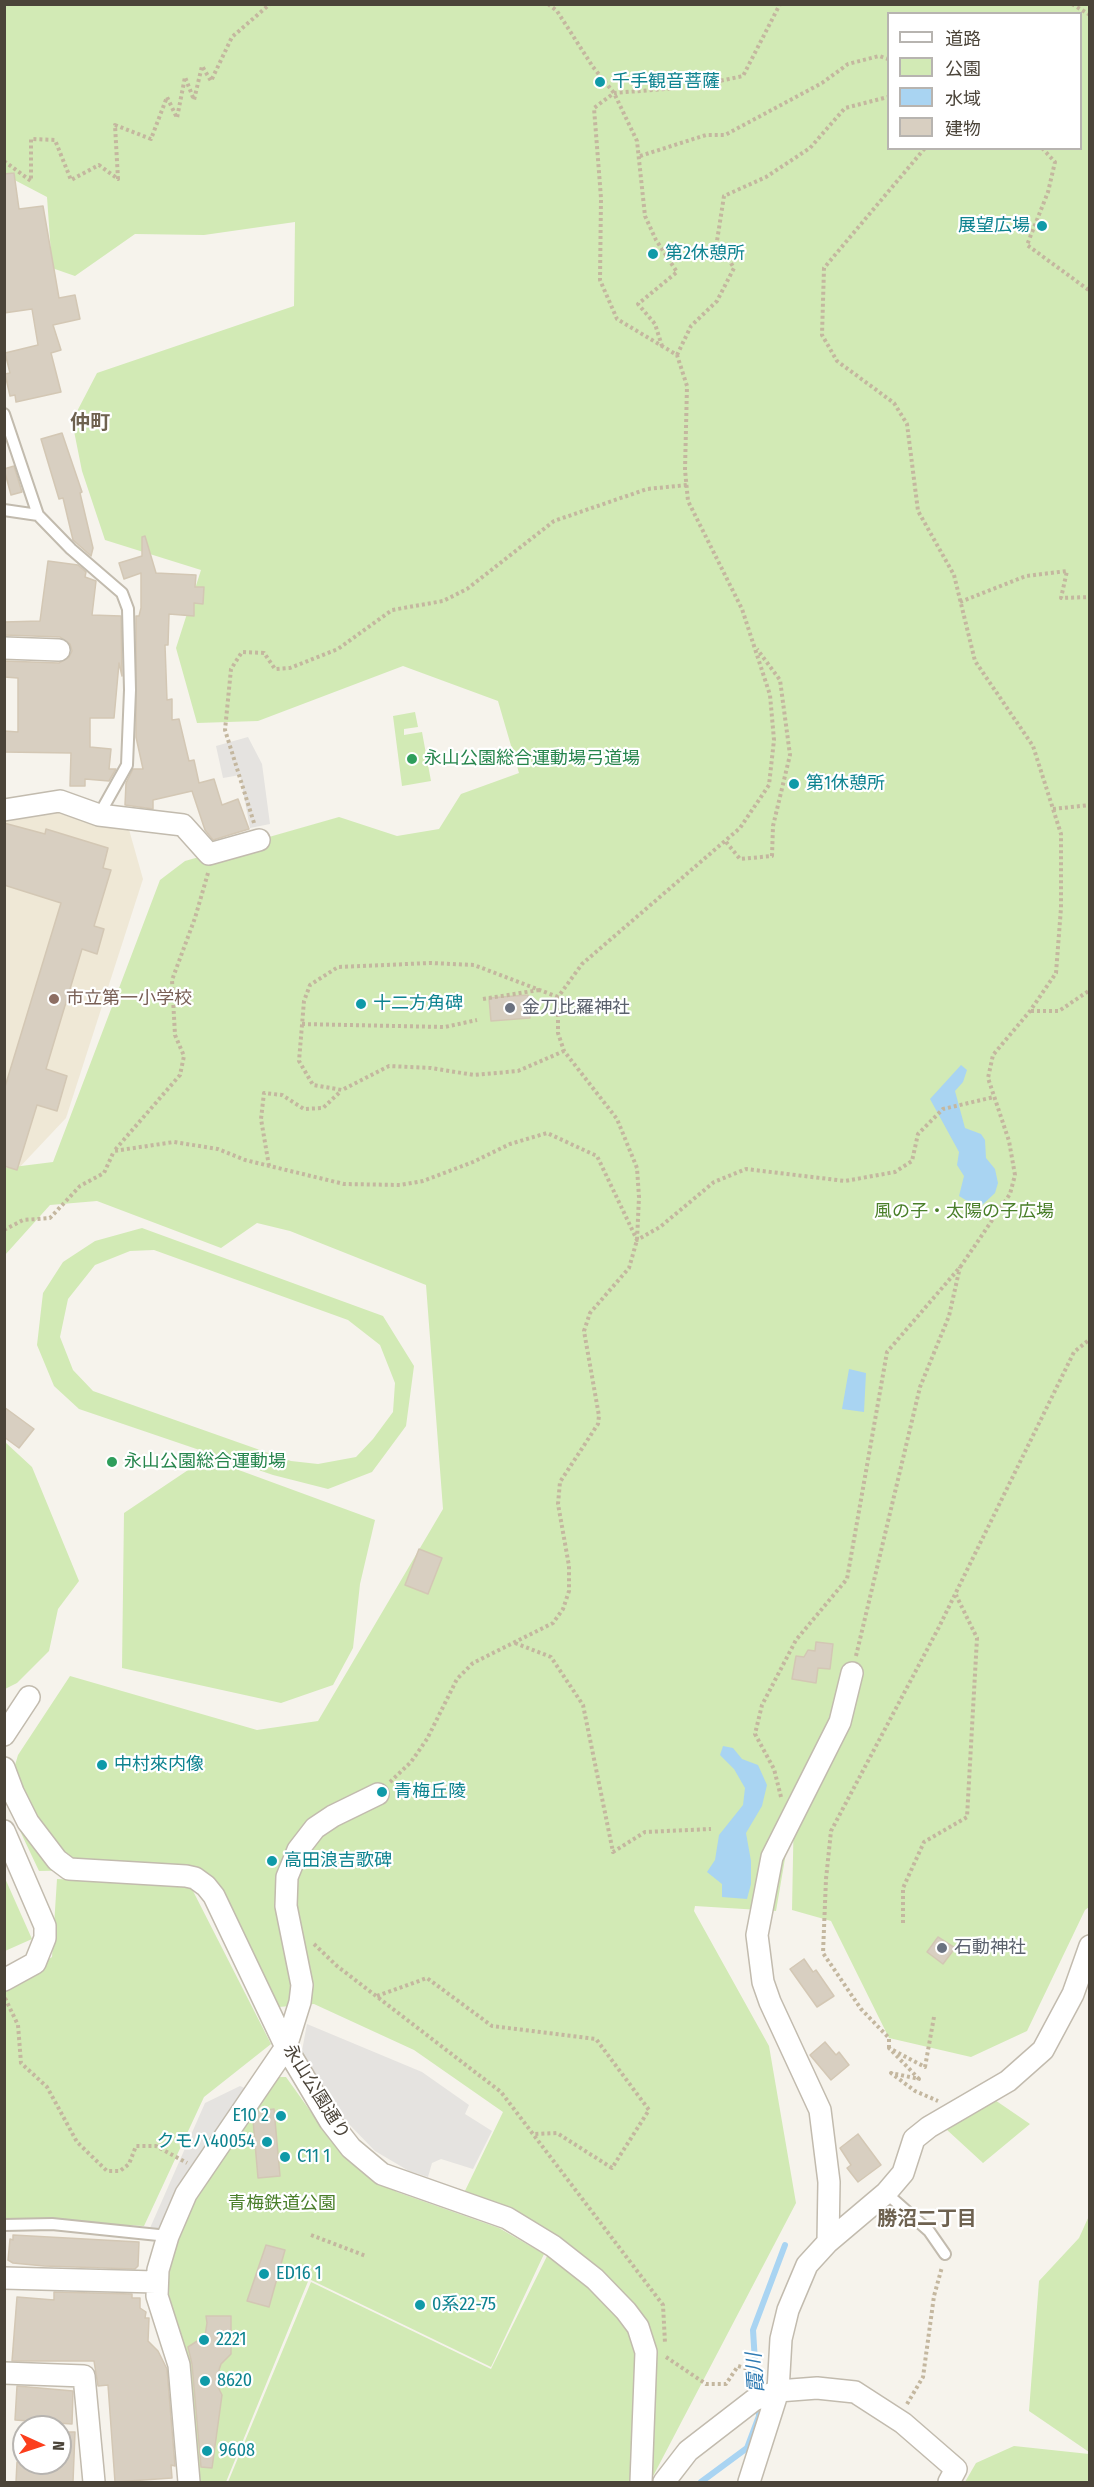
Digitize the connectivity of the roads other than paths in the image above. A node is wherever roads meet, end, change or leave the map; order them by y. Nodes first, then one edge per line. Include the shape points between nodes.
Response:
1 (4, 414) edge
2 (4, 510) edge
3 (38, 515) junction
4 (4, 648) edge
5 (58, 650) dead end
6 (4, 810) edge
7 (99, 815) junction
8 (259, 840) road end
9 (852, 1673) road end
10 (29, 1697) dead end
11 (4, 1735) edge
12 (4, 1768) edge
13 (378, 1794) road end
14 (4, 1831) edge
15 (1089, 1946) edge
16 (4, 1980) edge
17 (286, 2047) junction
18 (886, 2193) junction
19 (4, 2225) edge
20 (168, 2236) junction
21 (828, 2242) junction
22 (945, 2254) road end
23 (4, 2278) edge
24 (156, 2282) junction
25 (4, 2373) edge
26 (764, 2396) junction
27 (94, 2482) edge
28 (189, 2482) edge
29 (641, 2482) edge
30 (664, 2482) edge
31 (749, 2482) edge
32 (949, 2482) edge

1 - 3 lane
2 - 3 lane
3 - 7 lane via 122,592 128,609 127,765
4 - 5 street
6 - 7 street via 60,801
7 - 8 street via 183,825 209,854
9 - 21 street via 840,1722 772,1857 757,1935 763,1982 770,2002 820,2110 829,2182
10 - 11 street
12 - 17 street, 永山公園通り via 28,1822 57,1860 69,1869 186,1876 206,1886
13 - 17 street via 315,1828 286,1877 286,1906 302,1985
14 - 16 street via 45,1926 45,1938 35,1963
15 - 18 street via 1073,1994 1043,2050 1008,2081 914,2139 903,2173
17 - 20 street via 200,2171
17 - 29 street, 永山公園通り via 330,2121 351,2148 382,2174 507,2218 553,2246 595,2279 626,2311 638,2327 646,2352
18 - 21 street
18 - 22 lane via 929,2231
19 - 20 lane via 52,2224
20 - 24 street
21 - 26 street via 807,2265 788,2310
23 - 24 street
24 - 28 street via 179,2366
25 - 27 street via 84,2376
26 - 30 street via 688,2451
26 - 31 street
26 - 32 street via 817,2388 855,2392 898,2420 956,2469

